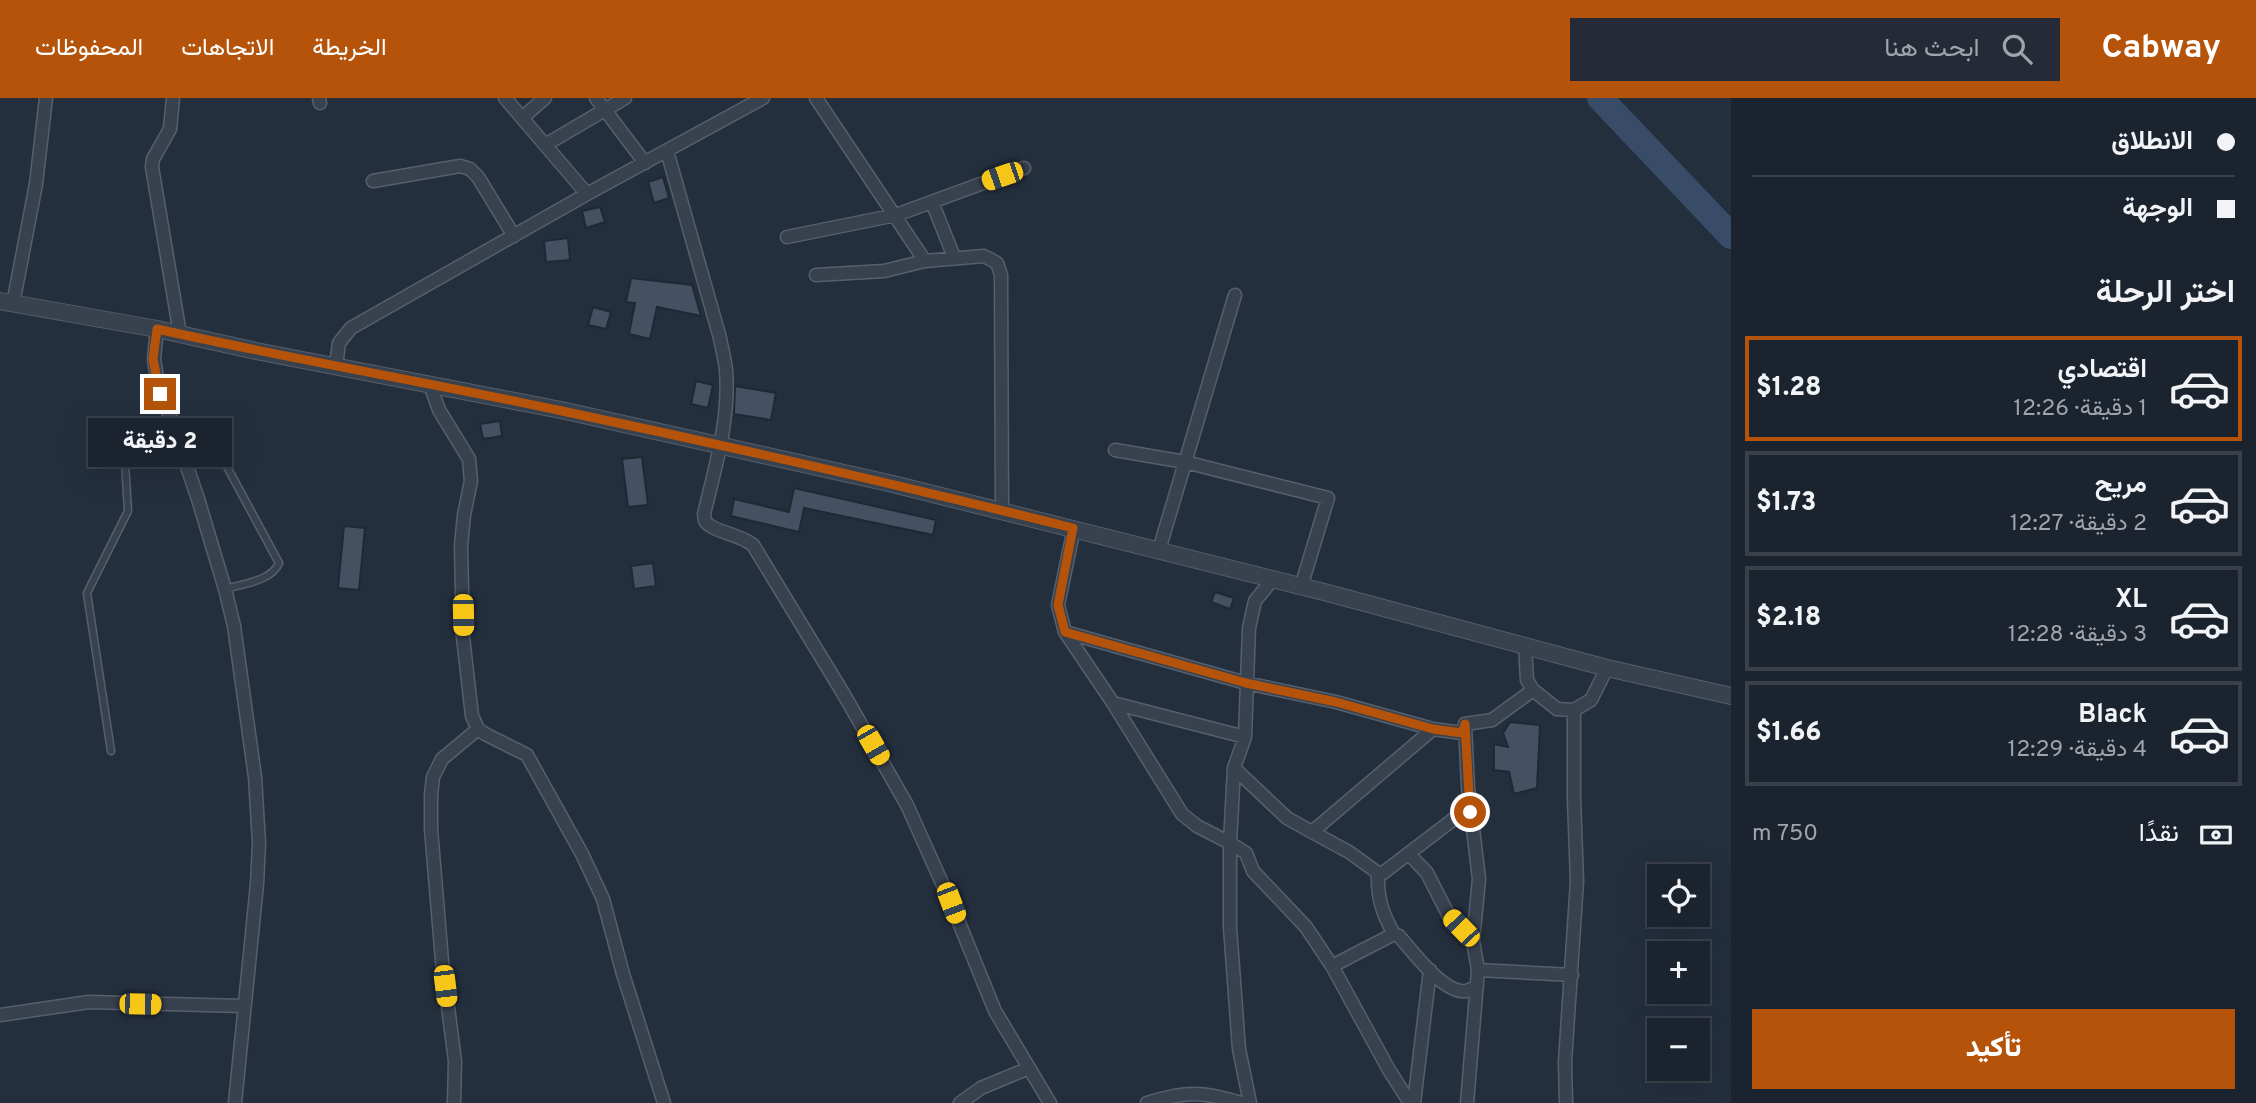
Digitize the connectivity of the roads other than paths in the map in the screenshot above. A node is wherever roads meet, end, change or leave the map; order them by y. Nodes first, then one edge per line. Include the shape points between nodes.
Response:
1 (46, 98) edge
2 (173, 98) edge
3 (505, 98) edge
4 (545, 98) edge
5 (596, 98) edge
6 (625, 98) edge
7 (764, 98) edge
8 (816, 98) edge
9 (605, 110) junction
10 (522, 118) junction
11 (545, 145) junction
12 (667, 151) junction
13 (645, 163) junction
14 (1024, 169) dead end
15 (373, 181) dead end
16 (587, 194) junction
17 (932, 202) junction
18 (896, 215) junction
19 (513, 236) junction
20 (787, 237) dead end
21 (954, 257) junction
22 (925, 261) junction
23 (816, 275) dead end
24 (1235, 295) dead end
25 (6, 303) edge
26 (157, 329) junction
27 (180, 334) junction
28 (336, 366) junction
29 (430, 385) junction
30 (175, 437) junction
31 (720, 446) junction
32 (1115, 450) dead end
33 (1185, 462) junction
34 (1002, 511) junction
35 (1073, 528) junction
36 (1159, 551) junction
37 (1272, 580) junction
38 (1301, 587) junction
39 (225, 589) junction
40 (1065, 632) junction
41 (1525, 645) junction
42 (1607, 667) junction
43 (1246, 683) junction
44 (1533, 690) junction
45 (1731, 696) edge
46 (1113, 703) junction
47 (1574, 710) junction
48 (1465, 724) junction
49 (478, 729) junction
50 (1433, 729) junction
51 (1245, 737) junction
52 (111, 751) dead end
53 (1234, 768) junction
54 (1468, 788) junction
55 (1312, 832) junction
56 (1230, 843) junction
57 (1409, 854) junction
58 (1378, 873) junction
59 (1394, 933) junction
60 (1473, 940) junction
61 (1332, 966) junction
62 (1430, 970) junction
63 (1478, 970) junction
64 (1572, 975) junction
65 (1477, 987) junction
66 (243, 1006) junction
67 (0, 1014) edge
68 (1029, 1068) junction
69 (235, 1103) edge
70 (454, 1103) edge
71 (664, 1103) edge
72 (960, 1103) edge
73 (1049, 1103) edge
74 (1146, 1103) edge
75 (1241, 1103) edge
76 (1250, 1103) edge
77 (1412, 1103) edge
78 (1467, 1103) edge
79 (1566, 1103) edge

1 - 25 street via 36,184
2 - 27 street via 170,130 152,167
3 - 10 street
4 - 10 street
5 - 9 street
6 - 9 street
7 - 12 street
8 - 18 street
9 - 11 street
9 - 13 street
10 - 11 street
11 - 16 street
12 - 13 street
12 - 31 street via 726,370
13 - 16 street
14 - 17 street
15 - 19 street via 460,166 470,169
16 - 19 street
17 - 18 street
17 - 21 street
18 - 20 street
18 - 22 street
19 - 28 street via 351,328 339,343
21 - 22 street
21 - 34 street via 992,258 1001,275
22 - 23 street via 884,271
24 - 33 street
25 - 26 street
26 - 27 street
26 - 30 street via 156,378
27 - 28 street
28 - 29 street
29 - 31 street
29 - 49 street via 439,410 469,459 471,481 461,546 463,637 472,716
30 - 39 street
30 - 39 lane via 198,431 212,439 279,563 269,575
30 - 52 lane via 127,455 128,512 87,593
31 - 34 street
31 - 68 street via 705,521 753,545 844,693 907,805 995,1011
32 - 33 street
33 - 36 street
33 - 38 street via 1328,498
34 - 35 street
35 - 36 street
35 - 40 street via 1058,605
36 - 37 street
37 - 38 street
37 - 43 street via 1255,601
38 - 41 street
39 - 66 street via 255,777 259,843
40 - 43 street
40 - 46 street
41 - 42 street
41 - 44 street via 1527,680
42 - 45 street
42 - 47 street via 1591,700
43 - 50 street
43 - 51 street
44 - 47 street via 1557,709
44 - 48 street via 1492,719
46 - 51 street
46 - 56 street via 1182,814
47 - 64 street via 1577,881
48 - 50 street via 1462,733
48 - 54 street
49 - 70 street via 442,759 431,795 442,961 455,1061
49 - 71 street via 527,755 582,854 603,899
50 - 55 street
51 - 53 street
53 - 55 street via 1287,818
53 - 56 street
54 - 57 street via 1468,806
54 - 60 street via 1479,879
55 - 58 street
56 - 61 street via 1246,853 1253,871 1306,927
56 - 76 street via 1230,927 1239,1049
57 - 58 street
57 - 60 street via 1427,873 1449,916
58 - 59 street via 1377,893
59 - 61 street
59 - 62 street
60 - 63 street
61 - 77 street
62 - 65 street via 1453,989
62 - 77 street
63 - 64 street
63 - 65 street
64 - 79 street
65 - 78 street
66 - 67 street via 89,1002
66 - 69 street
68 - 72 street via 981,1088
68 - 73 street
74 - 75 street via 1188,1093

